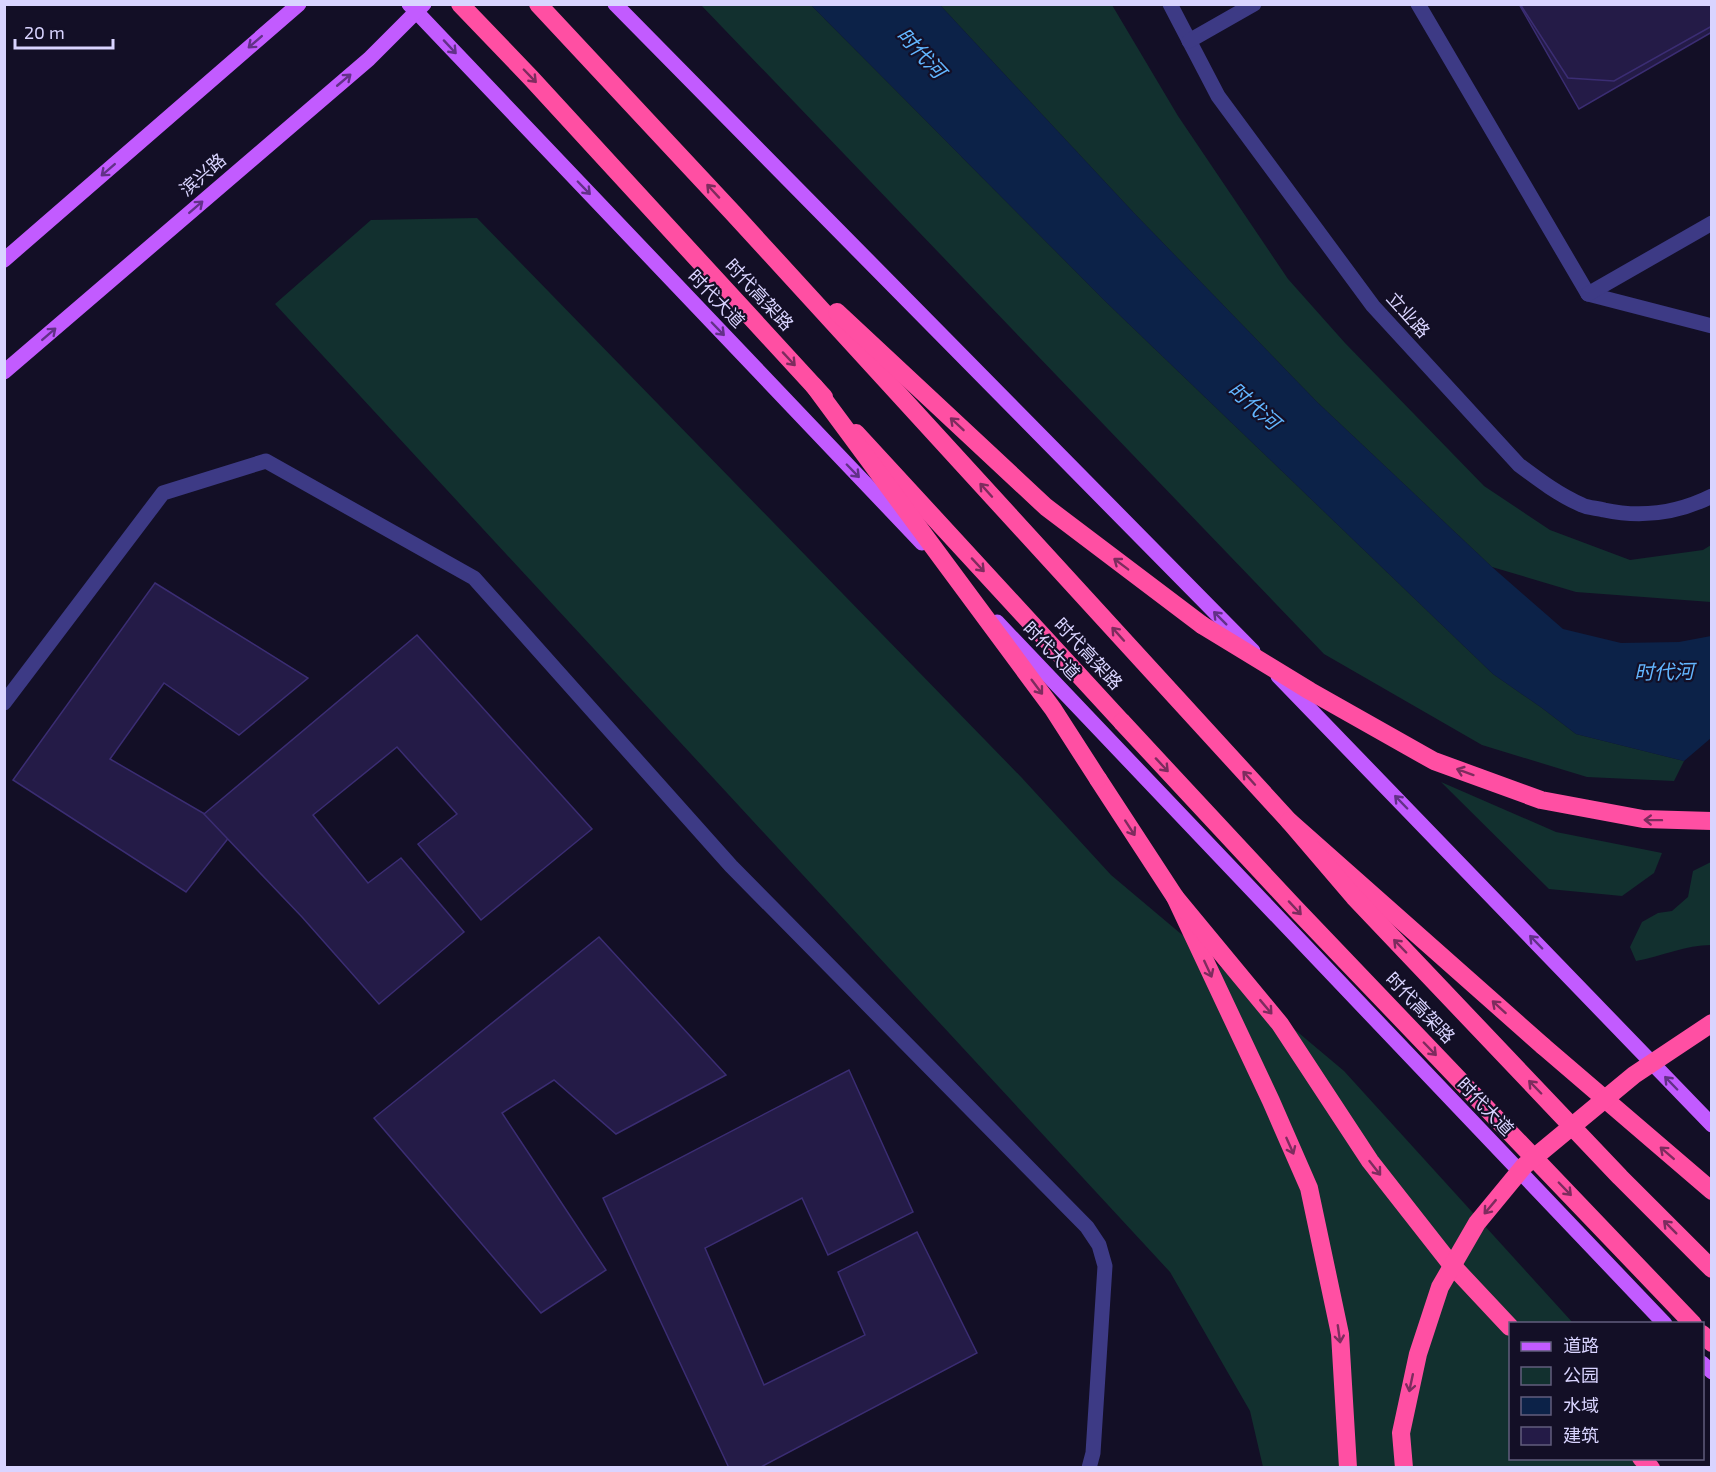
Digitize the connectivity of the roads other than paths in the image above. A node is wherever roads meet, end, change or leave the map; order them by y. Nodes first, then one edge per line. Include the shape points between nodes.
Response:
1 (299, 4) edge
2 (460, 4) edge
3 (537, 4) edge
4 (615, 4) edge
5 (1170, 4) edge
6 (1254, 4) edge
7 (1418, 4) edge
8 (416, 7) edge
9 (1189, 41) junction
10 (733, 213) junction
11 (1712, 223) edge
12 (4, 260) edge
13 (1587, 294) junction
14 (1712, 326) edge
15 (4, 372) edge
16 (814, 387) junction
17 (1712, 496) edge
18 (4, 703) edge
19 (1289, 821) junction
20 (1712, 821) edge
21 (1174, 897) junction
22 (1712, 1023) edge
23 (1712, 1125) edge
24 (1712, 1191) edge
25 (1712, 1269) edge
26 (1664, 1322) edge
27 (1692, 1322) edge
28 (1509, 1326) edge
29 (1089, 1467) edge
30 (1348, 1467) edge
31 (1404, 1467) edge

1 -> 12 main road
2 -> 16 highway, 时代高架路
10 -> 3 highway, 时代高架路
23 -> 4 main road via 1359,759
5 - 9 street, 立业路
6 - 9 street
7 - 13 street
15 -> 8 main road, 滨兴路 via 369,59
8 -> 26 main road, 时代大道
9 - 17 street, 立业路 via 1218,96 1373,306 1519,465 1583,505 1626,515 1659,514
19 -> 10 highway, 时代高架路
20 -> 10 highway, bridge via 1643,819 1541,800 1434,761 1310,692 1212,631 1046,507
11 - 13 street
13 - 14 street
16 -> 21 highway, bridge via 1053,709
16 -> 27 highway, 时代高架路, bridge via 1287,900
18 - 29 street via 163,494 266,461 474,578 731,866 1087,1227 1099,1245 1105,1266
24 -> 19 highway, bridge
25 -> 19 highway, 时代高架路, bridge via 1354,897
21 -> 28 highway, bridge via 1280,1024 1370,1161 1450,1263
21 -> 30 highway, bridge via 1309,1188 1340,1334
22 -> 31 highway, bridge via 1634,1075 1524,1166 1477,1223 1440,1287 1418,1354 1401,1433

